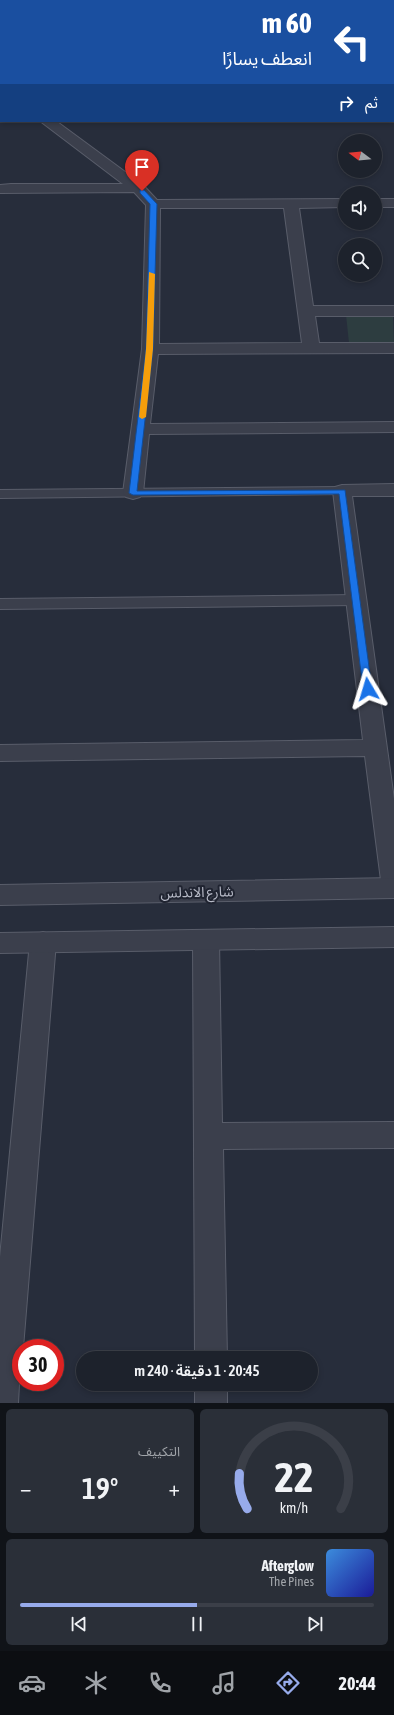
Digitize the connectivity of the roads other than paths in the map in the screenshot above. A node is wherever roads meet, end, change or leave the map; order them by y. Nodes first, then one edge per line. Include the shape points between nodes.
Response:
1 (48, 122) edge
2 (138, 188) junction
3 (0, 189) edge
4 (394, 202) edge
5 (291, 203) junction
6 (338, 203) edge
7 (382, 203) edge
8 (154, 204) junction
9 (306, 311) junction
10 (394, 311) edge
11 (311, 348) junction
12 (394, 348) edge
13 (150, 349) junction
14 (394, 427) edge
15 (141, 429) junction
16 (394, 490) edge
17 (342, 491) junction
18 (133, 493) junction
19 (0, 494) edge
20 (357, 600) junction
21 (0, 604) edge
22 (375, 748) junction
23 (0, 753) edge
24 (394, 888) edge
25 (0, 895) edge
26 (394, 937) edge
27 (206, 940) junction
28 (43, 942) junction
29 (0, 943) edge
30 (394, 1134) edge
31 (208, 1136) junction
32 (211, 1351) edge
33 (211, 1391) edge
34 (2, 1403) edge
35 (211, 1403) edge

1 - 2 street
2 - 3 street
2 - 8 street
4 - 7 street
5 - 6 street
5 - 8 street
5 - 9 street
8 - 13 street
9 - 10 street
9 - 11 street
11 - 12 street
11 - 13 street
13 - 15 street
14 - 15 street
15 - 18 street
16 - 17 street
17 - 18 lane
17 - 20 street
18 - 19 lane
20 - 21 lane
20 - 22 street
22 - 23 street
22 - 24 street
24 - 25 street, شارع الاندلس
26 - 27 street
27 - 28 street
27 - 31 street
28 - 29 street
28 - 34 street
30 - 31 street
31 - 32 street
33 - 35 street

